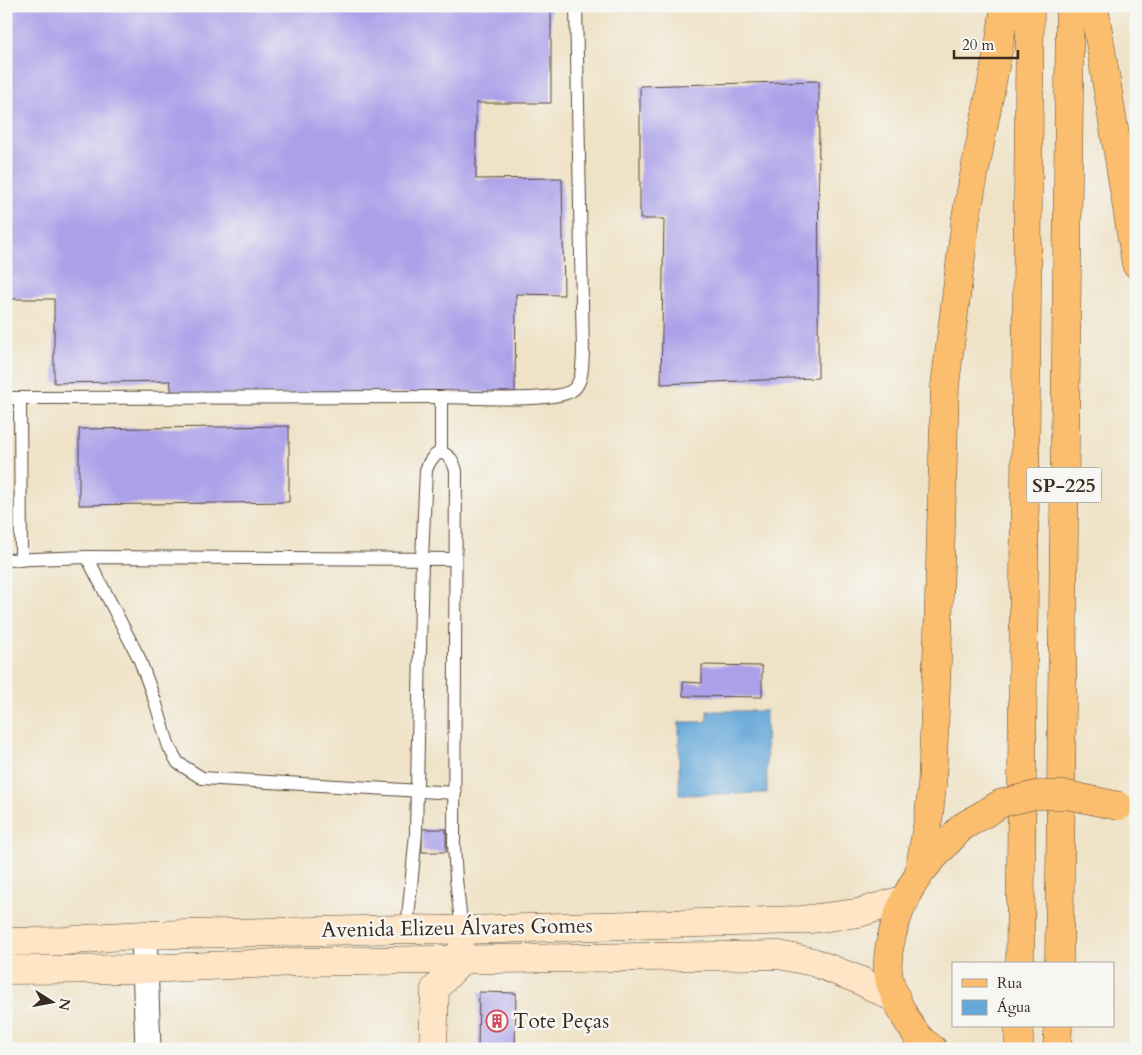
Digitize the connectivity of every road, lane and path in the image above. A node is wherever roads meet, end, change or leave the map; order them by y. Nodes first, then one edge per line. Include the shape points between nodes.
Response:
1 (576, 6) edge
2 (1005, 6) edge
3 (1030, 6) edge
4 (1070, 6) edge
5 (1094, 6) edge
6 (1136, 264) edge
7 (441, 397) junction
8 (6, 398) edge
9 (20, 398) junction
10 (441, 452) junction
11 (87, 557) junction
12 (455, 559) junction
13 (6, 560) edge
14 (21, 560) junction
15 (422, 560) junction
16 (416, 791) junction
17 (455, 793) junction
18 (1127, 809) edge
19 (912, 888) junction
20 (407, 929) junction
21 (462, 930) junction
22 (144, 935) junction
23 (6, 942) edge
24 (409, 961) junction
25 (461, 961) junction
26 (1020, 962) edge
27 (1058, 962) edge
28 (146, 969) junction
29 (6, 970) edge
30 (434, 988) junction
31 (896, 999) junction
32 (1019, 1028) edge
33 (1058, 1028) edge
34 (923, 1044) edge
35 (148, 1049) edge
36 (434, 1049) edge
37 (1019, 1049) edge
38 (1058, 1049) edge

1 - 7 lane via 583,353 580,381 573,391 559,395 523,399
2 - 19 main road via 966,217 945,386 932,786 929,815
3 - 26 main road, SP-225
4 - 27 main road, SP-225
5 - 6 main road
7 - 9 lane
7 - 10 lane
8 - 9 lane
9 - 14 lane
10 - 12 lane via 454,461 456,471
10 - 15 lane via 434,455 426,470
11 - 14 lane
11 - 15 lane
11 - 16 lane via 139,658 169,747 178,763 202,778
12 - 15 lane
12 - 17 lane
13 - 14 lane
15 - 16 lane
16 - 17 lane
16 - 20 lane via 416,833
17 - 21 lane via 456,879
18 - 19 main road, bridge via 1067,795 1036,795 1002,803 962,827
19 - 21 main road, Avenida Elizeu Álvares Gomes via 858,913 802,920
19 - 31 main road via 893,928 889,976
20 - 21 main road, Avenida Elizeu Álvares Gomes
20 - 22 main road, Avenida Elizeu Álvares Gomes
20 - 24 main road
21 - 25 main road
22 - 23 main road, Avenida Elizeu Álvares Gomes
22 - 28 street
24 - 25 main road, Avenida Elizeu Álvares Gomes
24 - 28 main road, Avenida Elizeu Álvares Gomes
24 - 30 main road
25 - 30 main road
25 - 31 main road, Avenida Elizeu Álvares Gomes via 779,955 813,962
28 - 29 main road, Avenida Elizeu Álvares Gomes
28 - 35 street
30 - 36 main road
31 - 34 main road
32 - 37 main road
33 - 38 main road

